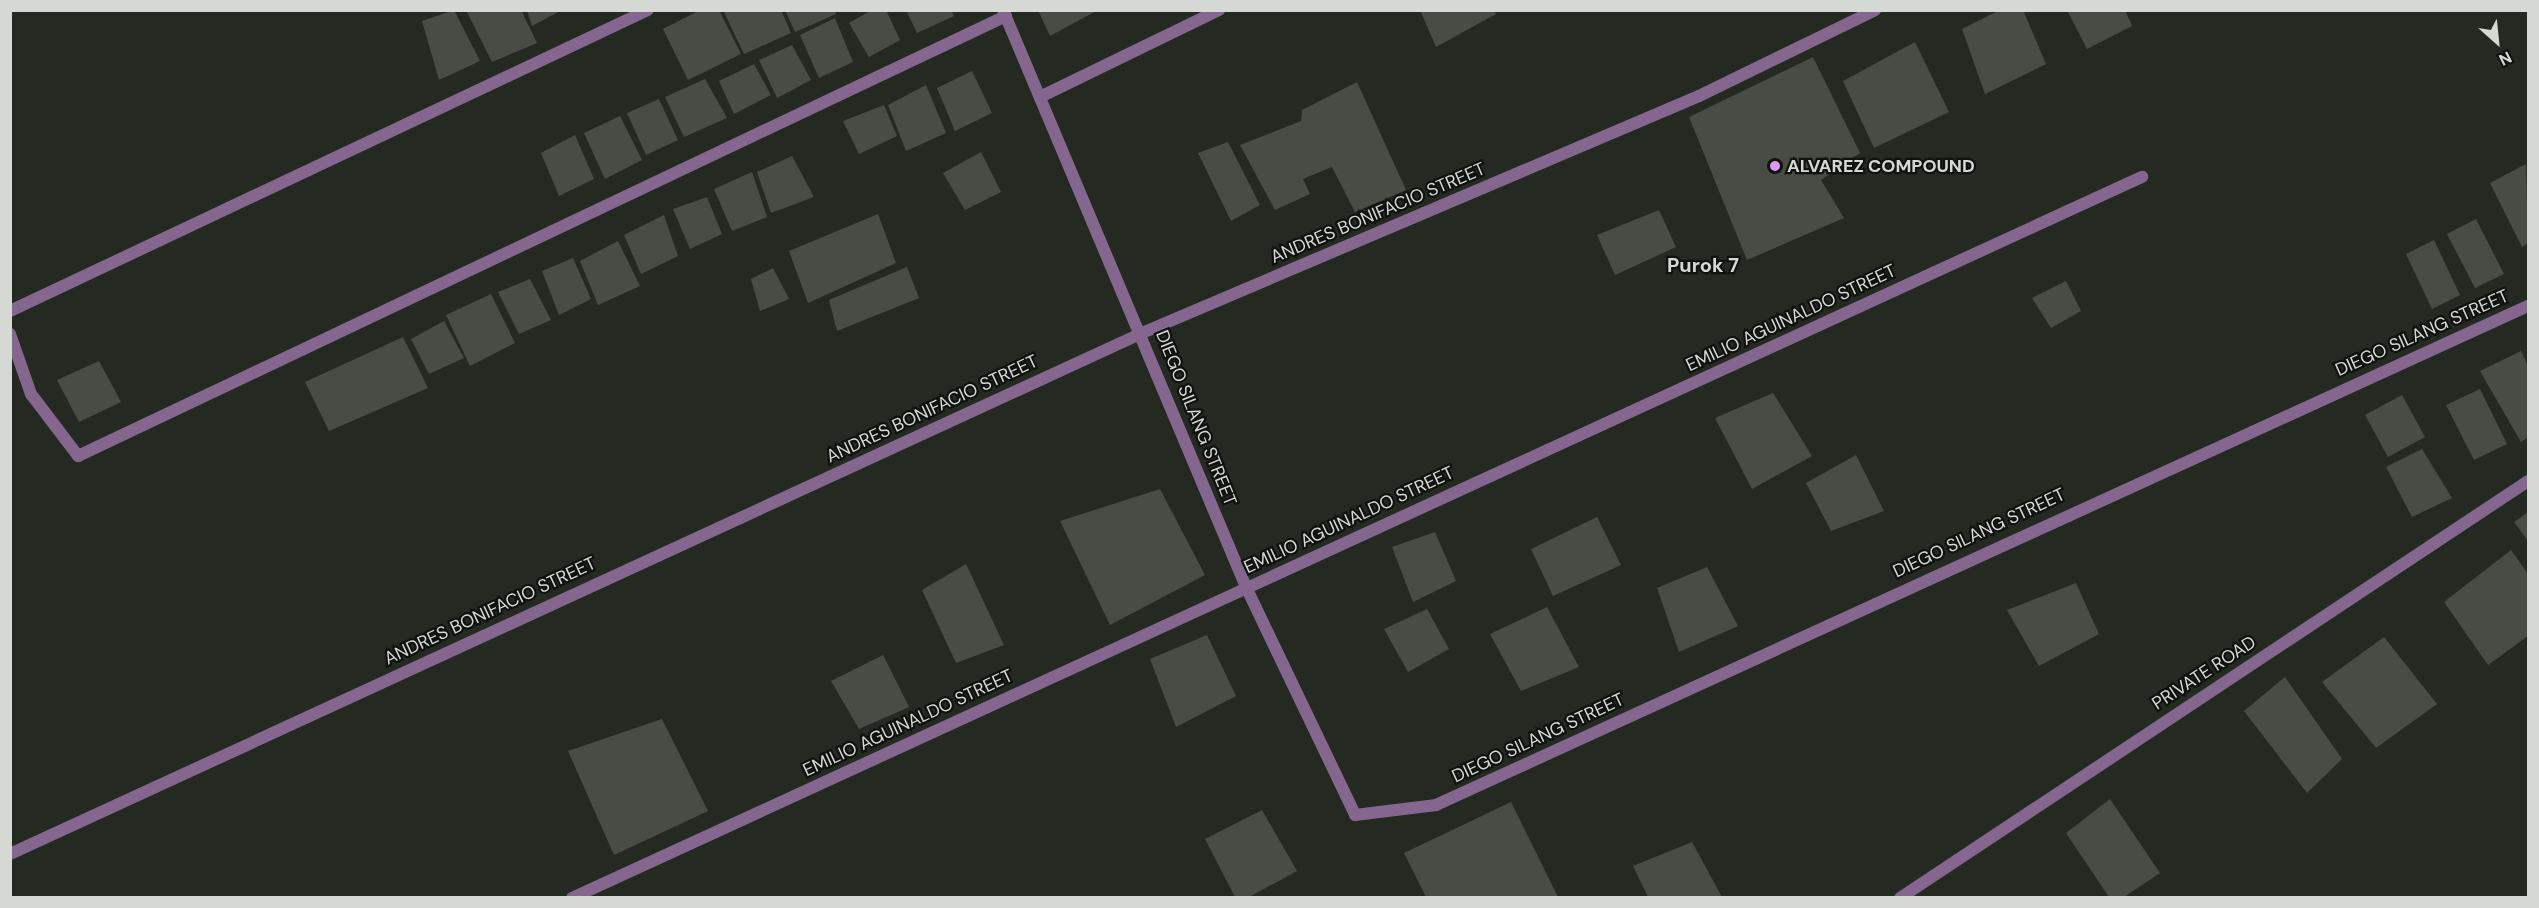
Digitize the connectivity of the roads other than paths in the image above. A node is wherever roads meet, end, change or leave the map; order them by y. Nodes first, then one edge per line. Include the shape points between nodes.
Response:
1 (648, 10) edge
2 (1219, 10) edge
3 (1875, 10) edge
4 (1005, 13) edge
5 (1042, 96) junction
6 (2142, 177) dead end
7 (2529, 306) edge
8 (10, 311) edge
9 (1142, 333) junction
10 (10, 334) edge
11 (2529, 481) edge
12 (1246, 587) junction
13 (10, 854) edge
14 (572, 897) edge
15 (1900, 897) edge

1 - 8 street
2 - 5 street
3 - 9 street, ANDRES BONIFACIO STREET via 1699,96
4 - 5 street, DIEGO SILANG STREET
4 - 10 street via 78,456 31,394
5 - 9 street, DIEGO SILANG STREET
6 - 12 street, EMILIO AGUINALDO STREET
7 - 12 street, DIEGO SILANG STREET via 1436,805 1355,815
9 - 12 street, DIEGO SILANG STREET
9 - 13 street, ANDRES BONIFACIO STREET
11 - 15 street, PRIVATE ROAD
12 - 14 street, EMILIO AGUINALDO STREET

